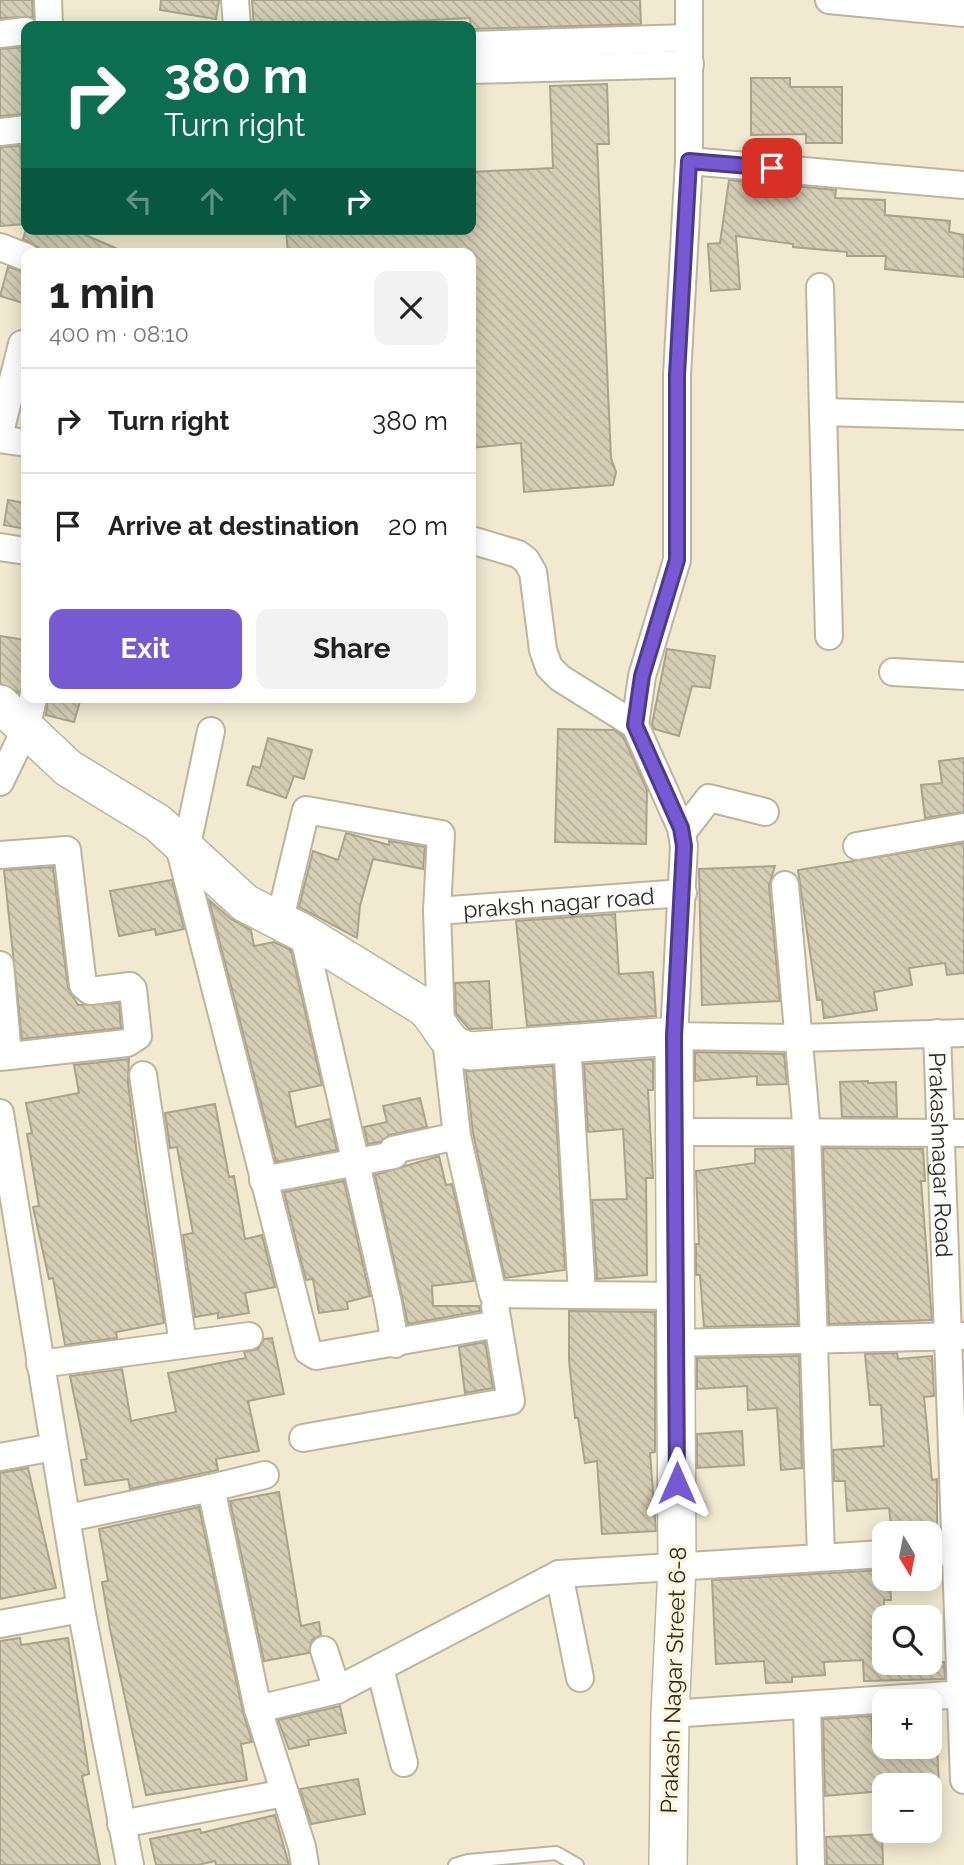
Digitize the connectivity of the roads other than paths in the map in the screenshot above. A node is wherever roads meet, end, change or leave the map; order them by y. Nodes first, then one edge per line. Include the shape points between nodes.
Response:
1 (48, 0) edge
2 (235, 0) edge
3 (671, 0) edge
4 (689, 0) edge
5 (829, 0) edge
6 (857, 1) edge
7 (956, 8) edge
8 (50, 21) edge
9 (237, 21) edge
10 (21, 32) edge
11 (0, 34) edge
12 (681, 38) junction
13 (476, 45) edge
14 (690, 64) junction
15 (476, 70) edge
16 (21, 130) edge
17 (0, 132) edge
18 (689, 161) junction
19 (964, 185) edge
20 (0, 247) edge
21 (21, 255) edge
22 (820, 286) dead end
23 (16, 342) edge
24 (823, 412) junction
25 (964, 416) edge
26 (0, 432) edge
27 (0, 439) edge
28 (21, 442) edge
29 (476, 541) edge
30 (0, 547) edge
31 (21, 550) edge
32 (829, 636) dead end
33 (892, 672) dead end
34 (964, 676) edge
35 (20, 710) edge
36 (635, 725) junction
37 (211, 731) dead end
38 (0, 782) edge
39 (765, 812) dead end
40 (964, 827) edge
41 (682, 834) junction
42 (182, 846) junction
43 (857, 846) dead end
44 (0, 855) edge
45 (785, 886) dead end
46 (683, 893) junction
47 (437, 911) junction
48 (291, 928) junction
49 (0, 965) edge
50 (443, 1033) junction
51 (937, 1033) junction
52 (964, 1033) edge
53 (674, 1036) junction
54 (800, 1038) junction
55 (567, 1042) junction
56 (4, 1056) edge
57 (142, 1075) dead end
58 (0, 1113) edge
59 (676, 1132) junction
60 (807, 1133) junction
61 (952, 1133) edge
62 (457, 1136) junction
63 (3, 1150) edge
64 (354, 1164) junction
65 (264, 1180) junction
66 (493, 1294) junction
67 (582, 1294) junction
68 (675, 1296) junction
69 (498, 1324) junction
70 (249, 1336) dead end
71 (955, 1336) edge
72 (814, 1341) junction
73 (677, 1343) junction
74 (395, 1344) junction
75 (183, 1345) junction
76 (40, 1364) junction
77 (303, 1438) dead end
78 (54, 1447) junction
79 (0, 1457) edge
80 (265, 1475) dead end
81 (211, 1488) junction
82 (68, 1518) junction
83 (960, 1551) edge
84 (942, 1552) edge
85 (872, 1554) edge
86 (821, 1556) junction
87 (677, 1567) junction
88 (559, 1574) junction
89 (81, 1609) junction
90 (0, 1624) edge
91 (324, 1650) dead end
92 (380, 1668) junction
93 (580, 1678) dead end
94 (337, 1690) junction
95 (962, 1694) edge
96 (807, 1706) junction
97 (258, 1709) junction
98 (670, 1714) junction
99 (404, 1762) dead end
100 (964, 1780) edge
101 (285, 1793) junction
102 (121, 1824) junction
103 (130, 1865) edge
104 (305, 1865) edge
105 (455, 1865) edge
106 (577, 1865) edge
107 (668, 1865) edge
108 (811, 1865) edge

1 - 8 street
2 - 9 street
3 - 12 street
4 - 12 street
5 - 6 street
6 - 7 street
10 - 11 street
12 - 13 street
12 - 14 street
14 - 15 street
14 - 18 street
16 - 17 street
18 - 19 street
18 - 36 street via 677,375 677,560 642,676
20 - 21 street
22 - 24 street
23 - 26 street
24 - 25 street
24 - 32 street
27 - 28 street
29 - 36 street via 518,554 533,572 544,659 549,667
30 - 31 street
33 - 34 street
35 - 38 street
35 - 42 street via 68,768 158,823
36 - 41 street, Prakash Nagar Street 6-8
37 - 42 street
39 - 41 street via 709,798
40 - 43 street
41 - 46 street, Prakash Nagar Street 6-8
42 - 48 street via 245,903
42 - 65 street
44 - 56 street via 67,850 83,985 90,991 130,986 138,1036 127,1044
45 - 54 street
46 - 47 street, praksh nagar road
46 - 53 street, Prakash Nagar Street 6-8
47 - 48 street via 441,834 306,810
47 - 50 street
48 - 50 street via 422,1006
48 - 64 street
49 - 56 street
50 - 55 street via 455,1048 470,1051
50 - 62 street
51 - 52 street
51 - 54 street
51 - 61 street, Prakashnagar Road
53 - 54 street
53 - 55 street
53 - 59 street, Prakash Nagar Street 6-8
54 - 60 street
55 - 67 street
57 - 75 street
58 - 63 street
59 - 60 street
59 - 68 street, Prakash Nagar Street 6-8
60 - 61 street
60 - 72 street
61 - 71 street, Prakashnagar Road
62 - 64 street
62 - 66 street
63 - 76 street
64 - 65 street
64 - 74 street
65 - 74 street via 308,1351 316,1356
66 - 67 street
66 - 69 street
67 - 68 street
68 - 73 street, Prakash Nagar Street 6-8
69 - 74 street
69 - 77 street via 511,1401
70 - 75 street
71 - 72 street
71 - 83 street, Prakashnagar Road
72 - 73 street
72 - 86 street
73 - 87 street, Prakash Nagar Street 6-8
75 - 76 street
76 - 78 street
78 - 79 street
78 - 82 street
80 - 81 street
81 - 82 street
81 - 97 street
82 - 89 street
83 - 84 street
83 - 95 street, Prakashnagar Road
85 - 86 street
86 - 87 street
87 - 88 street
87 - 98 street, Prakash Nagar Street 6-8
88 - 92 street
88 - 93 street
89 - 90 street
89 - 102 street
91 - 94 street
92 - 94 street
92 - 99 street
94 - 97 street
95 - 96 street
95 - 100 street, Prakashnagar Road
96 - 98 street
96 - 108 street
97 - 101 street
98 - 107 street, Prakash Nagar Street 6-8
101 - 102 street
101 - 104 street
102 - 103 street
105 - 106 lane via 556,1853

